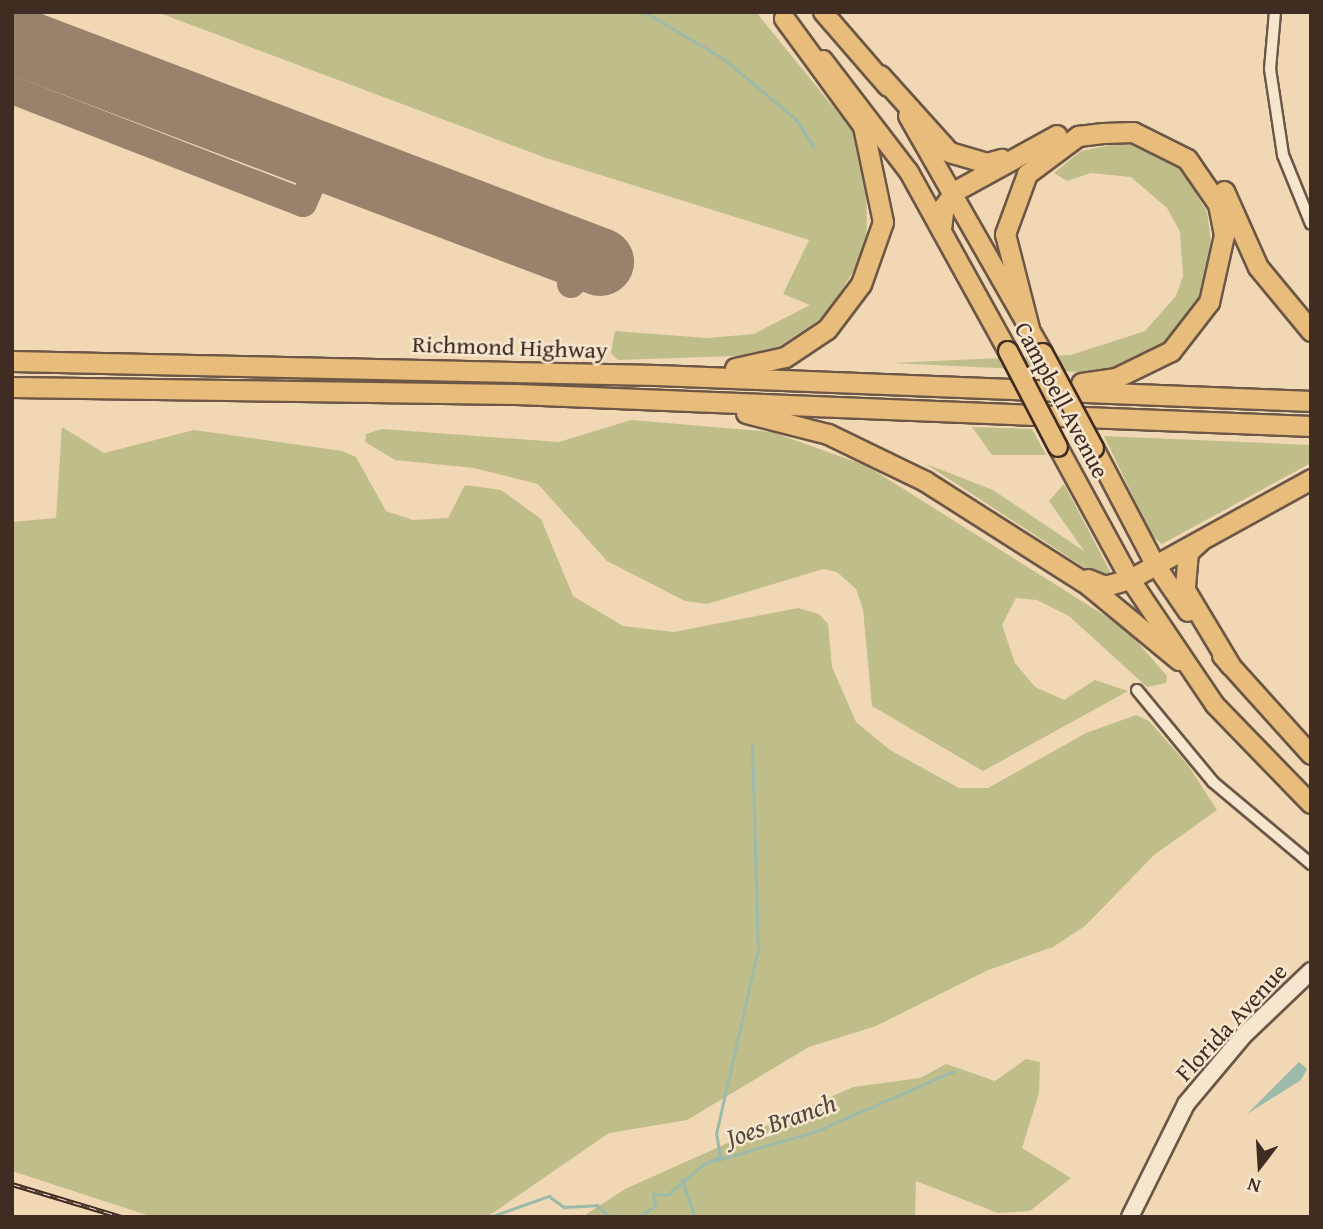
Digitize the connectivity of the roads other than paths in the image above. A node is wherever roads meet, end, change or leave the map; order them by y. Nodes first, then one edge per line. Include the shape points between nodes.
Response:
1 (823, 12) edge
2 (1275, 12) edge
3 (780, 15) edge
4 (880, 75) junction
5 (1016, 155) junction
6 (955, 191) junction
7 (1311, 224) edge
8 (942, 229) junction
9 (1029, 328) junction
10 (1311, 331) edge
11 (12, 361) edge
12 (656, 375) junction
13 (12, 387) edge
14 (1007, 389) junction
15 (595, 397) junction
16 (1311, 401) edge
17 (1311, 426) edge
18 (1311, 479) edge
19 (1210, 530) junction
20 (1026, 544) junction
21 (1155, 564) junction
22 (1130, 579) junction
23 (1180, 660) junction
24 (1230, 665) junction
25 (1137, 690) dead end
26 (1311, 755) edge
27 (1311, 804) edge
28 (1311, 864) edge
29 (1311, 971) edge
30 (1129, 1217) edge

1 - 4 main road, Campbell Avenue
2 - 7 street via 1269,69 1283,155
3 - 8 main road, Campbell Avenue via 874,121
3 - 12 highway via 863,126 881,191 883,222 874,257 846,307 806,346 758,366
4 - 5 highway via 949,152 987,163
4 - 6 main road, Campbell Avenue
5 - 6 highway
5 - 10 highway via 1092,121 1155,126 1184,142 1221,184 1258,267
6 - 8 highway via 944,206
6 - 9 main road, Campbell Avenue
8 - 22 main road, Campbell Avenue, bridge
9 - 14 highway via 1005,234 1027,174 1078,136 1103,133 1143,136 1187,159 1218,204 1224,235 1221,270 1193,329 1171,351 1116,378
9 - 21 main road, Campbell Avenue, bridge
11 - 12 highway, Richmond Highway
12 - 14 highway, Richmond Highway
13 - 15 highway, Richmond Highway
14 - 16 highway
15 - 17 highway
15 - 20 highway via 774,418 828,434 925,481
18 - 19 highway
19 - 21 highway
19 - 24 highway via 1188,552 1185,590
20 - 22 highway via 1093,582
20 - 23 highway via 1132,616
21 - 22 highway
21 - 24 main road, Campbell Avenue
22 - 23 main road, Campbell Avenue
23 - 27 main road, Campbell Avenue
24 - 26 main road, Campbell Avenue
25 - 28 street via 1213,782
29 - 30 main road, Florida Avenue via 1243,1035 1186,1104

